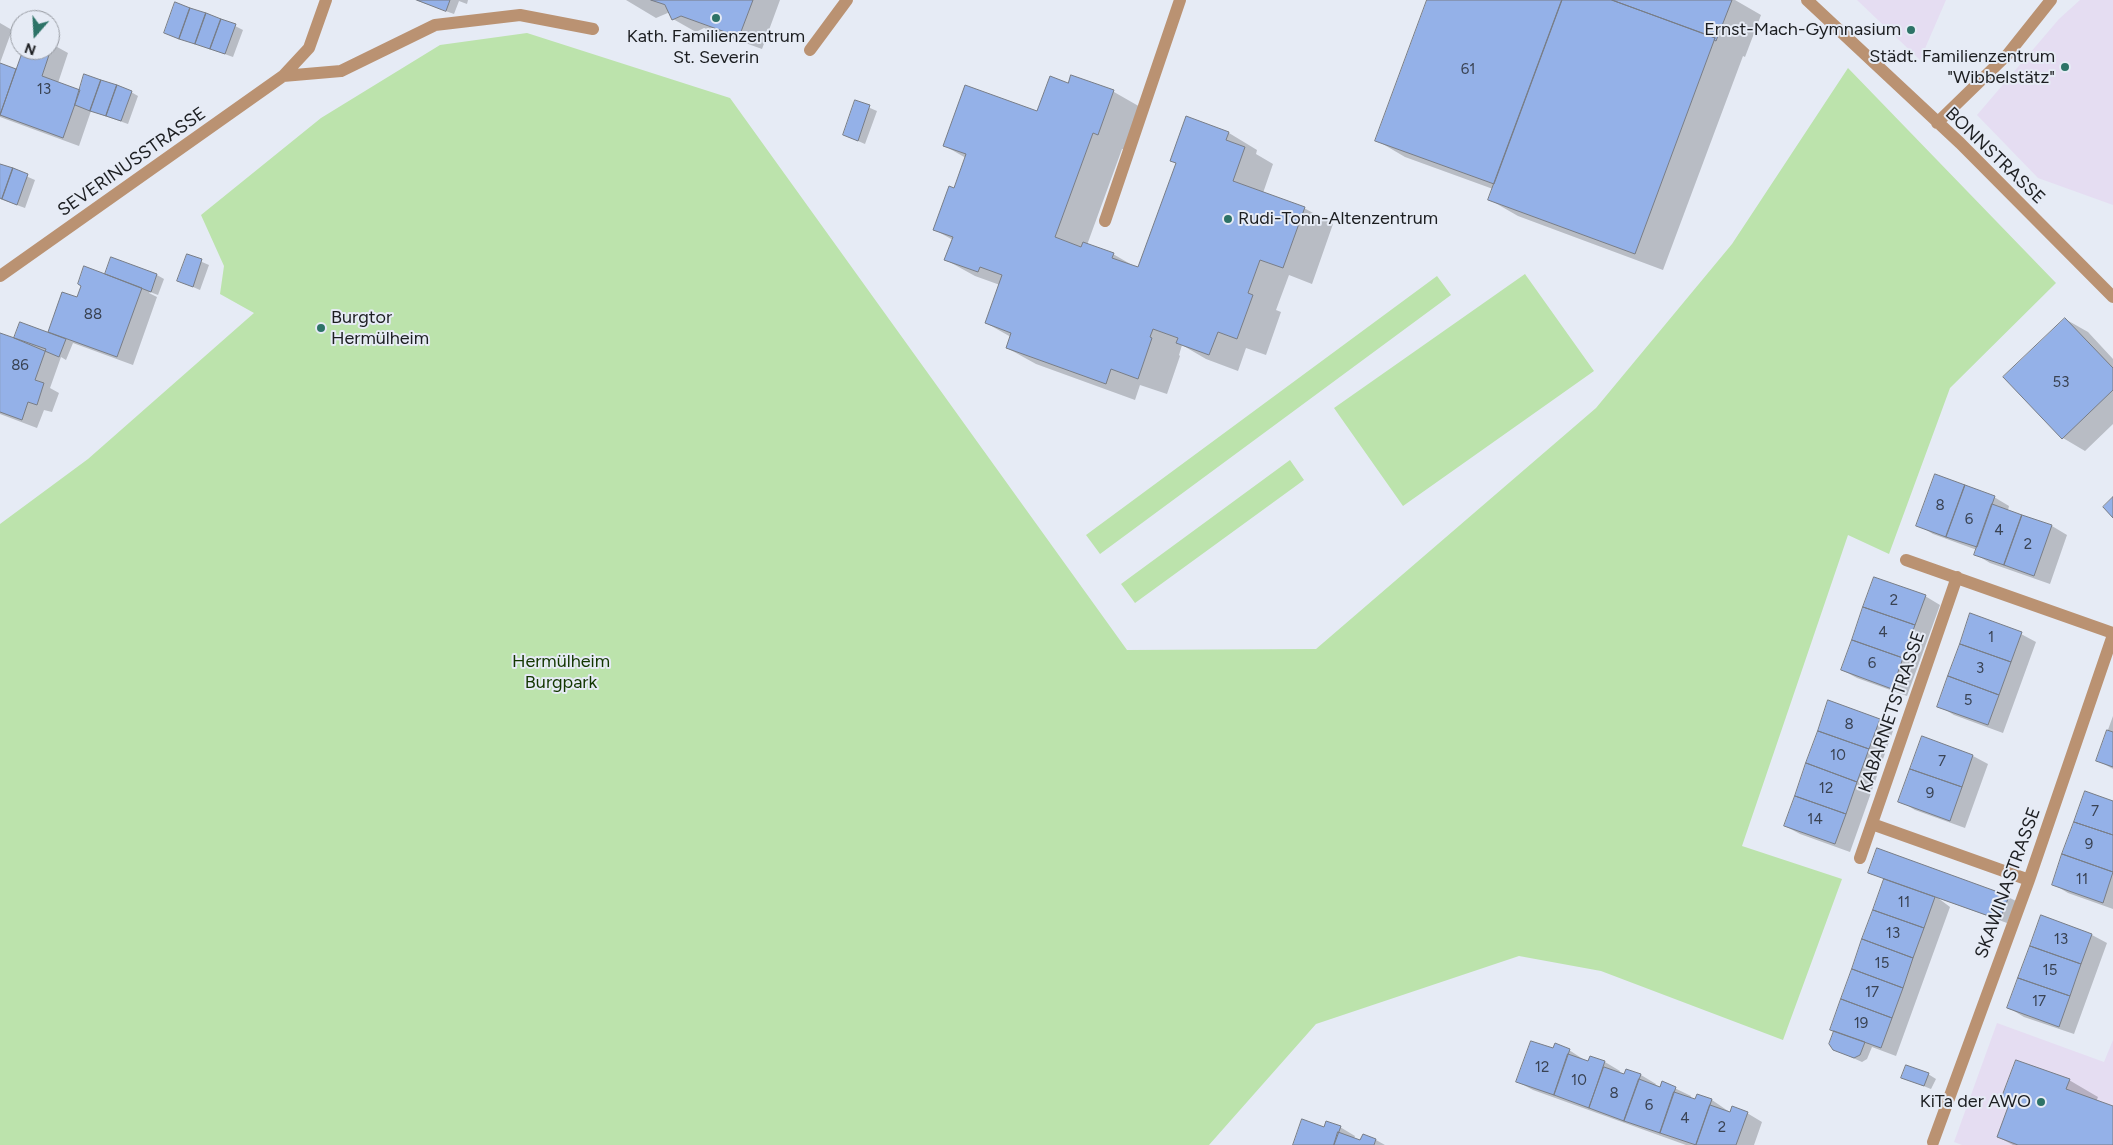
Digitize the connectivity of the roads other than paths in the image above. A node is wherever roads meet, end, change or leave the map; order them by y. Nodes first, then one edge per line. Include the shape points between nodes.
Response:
1 (326, 0) edge
2 (847, 0) edge
3 (1180, 0) edge
4 (1808, 0) edge
5 (2051, 0) edge
6 (593, 29) dead end
7 (810, 50) dead end
8 (283, 76) junction
9 (1938, 124) junction
10 (1105, 221) dead end
11 (0, 276) edge
12 (2113, 297) edge
13 (1906, 560) dead end
14 (1957, 577) junction
15 (2113, 634) edge
16 (1872, 824) junction
17 (1860, 858) dead end
18 (2029, 880) junction
19 (1933, 1142) dead end

1 - 8 street, SEVERINUSSTRASSE via 309,48
2 - 7 street
3 - 10 street
4 - 9 street, BONNSTRASSE
5 - 9 street via 2008,54
6 - 8 street via 520,15 435,25 341,71
8 - 11 street, SEVERINUSSTRASSE
9 - 12 street, BONNSTRASSE
13 - 14 street
14 - 15 street
14 - 16 street, KABARNETSTRASSE
15 - 18 street, SKAWINASTRASSE
16 - 17 street, KABARNETSTRASSE
16 - 18 street
18 - 19 street, SKAWINASTRASSE

